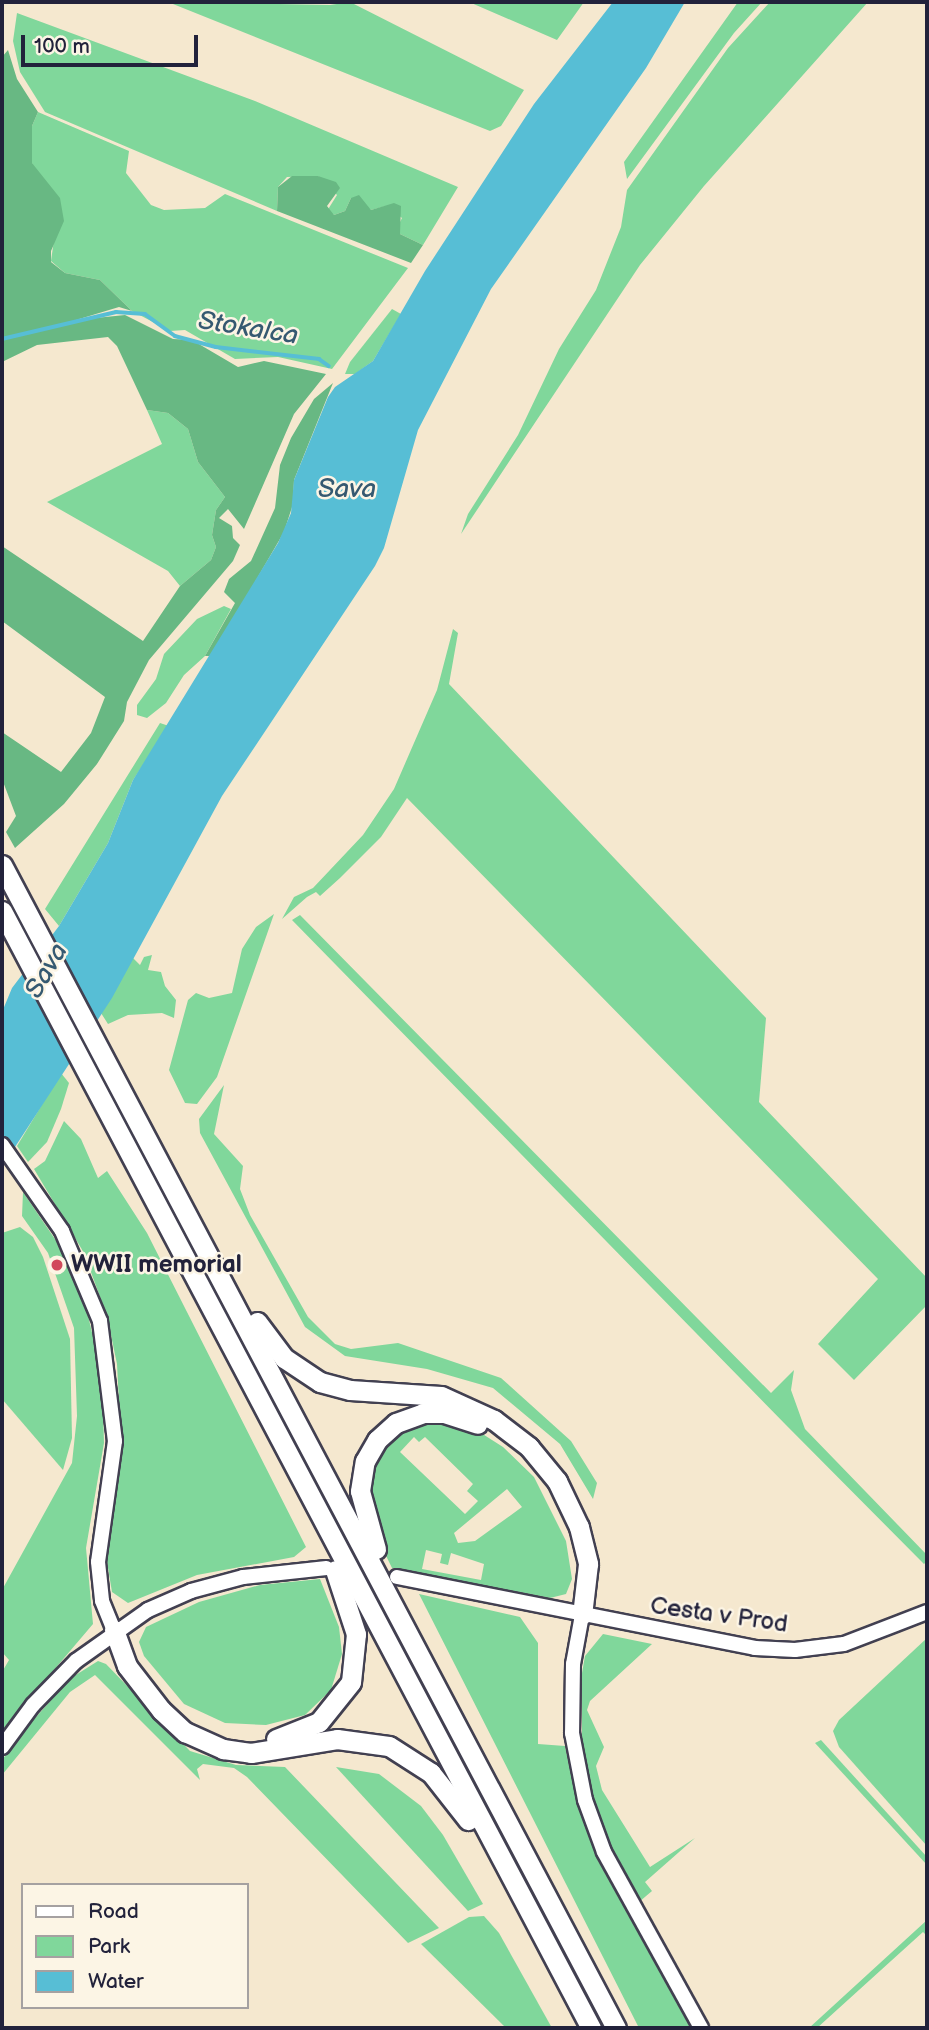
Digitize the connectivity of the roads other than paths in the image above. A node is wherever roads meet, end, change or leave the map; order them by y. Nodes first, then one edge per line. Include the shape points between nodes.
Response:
1 (2, 865) edge
2 (2, 911) edge
3 (2, 1145) edge
4 (176, 1193) junction
5 (311, 1497) junction
6 (327, 1568) dead end
7 (397, 1577) dead end
8 (393, 1606) junction
9 (927, 1612) edge
10 (582, 1615) junction
11 (114, 1630) junction
12 (2, 1747) edge
13 (515, 1884) junction
14 (591, 2028) edge
15 (616, 2028) edge
16 (701, 2028) edge

1 - 4 highway
2 - 5 highway
3 - 11 main road via 38,1194 83,1273 107,1362 115,1441 98,1562 102,1601
4 - 8 highway
4 - 10 highway via 199,1216 269,1342 302,1372 339,1388 441,1396 494,1420 529,1447 557,1481 579,1527 588,1564
5 - 11 highway via 312,1518 350,1605 357,1646 345,1693 319,1722 266,1741 212,1733 170,1702
5 - 13 highway
6 - 11 main road via 267,1572 212,1584
7 - 10 main road, Cesta v Prod
8 - 10 highway via 388,1574 364,1516 362,1471 370,1450 386,1430 412,1416 433,1412 466,1419 494,1433 545,1483 572,1543
8 - 15 highway
9 - 10 main road, Cesta v Prod via 862,1639 795,1650 744,1646
10 - 16 main road via 573,1664 572,1733 584,1800 610,1865
11 - 12 main road via 60,1676
11 - 13 highway via 122,1657 149,1696 185,1732 208,1744 265,1753 350,1739 389,1746 410,1757 451,1794 488,1854
13 - 14 highway

